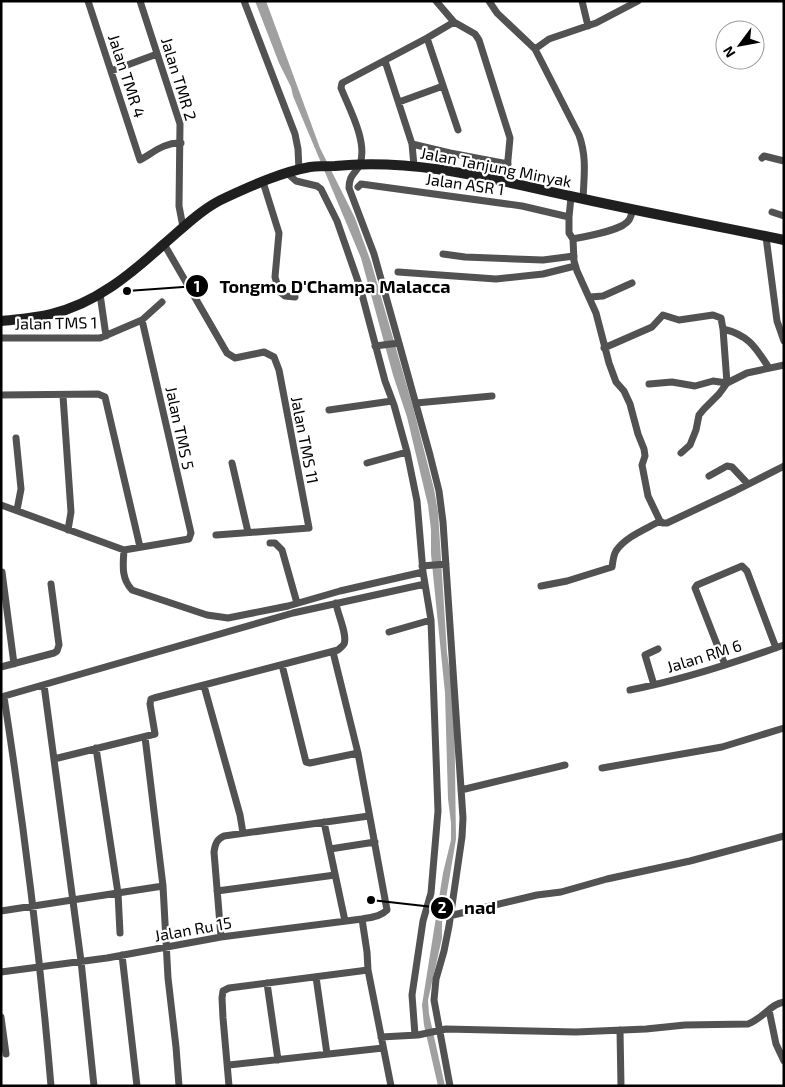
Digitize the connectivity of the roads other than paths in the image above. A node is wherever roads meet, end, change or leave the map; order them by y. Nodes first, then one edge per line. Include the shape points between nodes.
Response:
1 (88, 1) edge
2 (140, 1) edge
3 (244, 1) edge
4 (436, 1) edge
5 (489, 1) edge
6 (582, 1) edge
7 (635, 2) edge
8 (454, 22) junction
9 (588, 26) junction
10 (427, 38) junction
11 (535, 49) junction
12 (157, 54) junction
13 (385, 61) junction
14 (111, 71) junction
15 (443, 86) junction
16 (398, 102) junction
17 (458, 130) dead end
18 (181, 143) junction
19 (412, 144) junction
20 (762, 158) dead end
21 (784, 161) edge
22 (360, 164) junction
23 (508, 164) junction
24 (414, 166) junction
25 (299, 170) junction
26 (287, 173) junction
27 (506, 181) junction
28 (263, 182) junction
29 (358, 187) dead end
30 (571, 197) junction
31 (583, 199) junction
32 (633, 209) junction
33 (772, 212) dead end
34 (784, 216) edge
35 (568, 217) junction
36 (184, 226) junction
37 (766, 236) junction
38 (573, 239) junction
39 (784, 240) edge
40 (164, 244) junction
41 (443, 254) dead end
42 (574, 256) junction
43 (575, 266) junction
44 (398, 272) dead end
45 (632, 283) dead end
46 (100, 294) junction
47 (295, 297) dead end
48 (590, 297) junction
49 (162, 302) dead end
50 (142, 320) junction
51 (1, 321) edge
52 (723, 329) junction
53 (106, 336) junction
54 (1, 338) edge
55 (784, 341) edge
56 (397, 343) junction
57 (377, 345) junction
58 (604, 348) junction
59 (784, 366) edge
60 (769, 368) junction
61 (727, 383) junction
62 (649, 384) dead end
63 (1, 395) edge
64 (64, 396) junction
65 (492, 396) dead end
66 (392, 401) junction
67 (416, 403) junction
68 (329, 410) dead end
69 (16, 438) dead end
70 (407, 452) junction
71 (681, 453) dead end
72 (232, 463) dead end
73 (366, 463) dead end
74 (784, 466) edge
75 (709, 476) dead end
76 (748, 484) junction
77 (1, 505) edge
78 (17, 510) junction
79 (660, 521) junction
80 (68, 530) junction
81 (248, 532) junction
82 (216, 534) dead end
83 (270, 543) dead end
84 (140, 548) junction
85 (124, 550) junction
86 (444, 564) junction
87 (423, 568) junction
88 (2, 572) edge
89 (51, 584) dead end
90 (425, 584) junction
91 (541, 586) dead end
92 (336, 602) junction
93 (297, 603) junction
94 (272, 609) junction
95 (275, 618) junction
96 (431, 620) junction
97 (390, 632) dead end
98 (780, 647) edge
99 (658, 650) dead end
100 (333, 652) junction
101 (14, 664) junction
102 (282, 665) junction
103 (725, 666) junction
104 (1, 667) edge
105 (44, 685) junction
106 (654, 685) junction
107 (204, 686) junction
108 (630, 690) dead end
109 (3, 697) edge
110 (784, 728) edge
111 (145, 737) junction
112 (96, 748) junction
113 (358, 753) junction
114 (54, 759) junction
115 (565, 765) dead end
116 (602, 768) dead end
117 (461, 790) junction
118 (369, 816) junction
119 (324, 822) junction
120 (243, 834) junction
121 (784, 836) edge
122 (375, 842) junction
123 (330, 849) junction
124 (335, 875) junction
125 (163, 886) junction
126 (217, 891) junction
127 (118, 893) junction
128 (73, 900) junction
129 (32, 906) junction
130 (1, 911) edge
131 (449, 916) junction
132 (362, 919) junction
133 (345, 921) junction
134 (120, 933) dead end
135 (221, 937) junction
136 (167, 947) junction
137 (122, 955) junction
138 (81, 961) junction
139 (41, 967) junction
140 (368, 970) junction
141 (1, 972) edge
142 (316, 977) junction
143 (267, 983) junction
144 (784, 1002) edge
145 (769, 1010) junction
146 (1, 1017) edge
147 (620, 1030) junction
148 (2, 1031) edge
149 (437, 1031) junction
150 (417, 1035) junction
151 (381, 1037) junction
152 (383, 1048) junction
153 (6, 1054) dead end
154 (327, 1054) junction
155 (278, 1060) junction
156 (784, 1062) edge
157 (228, 1065) junction
158 (51, 1086) edge
159 (94, 1086) edge
160 (137, 1086) edge
161 (179, 1086) edge
162 (230, 1086) edge
163 (391, 1086) edge
164 (450, 1086) edge
165 (621, 1086) edge

1 - 14 street, Jalan TMR 4
2 - 12 street, Jalan TMR 2
3 - 25 street via 295,134
4 - 8 street
5 - 11 street via 497,13
6 - 9 street
7 - 9 street
8 - 10 street
8 - 23 street via 475,34 479,40 510,138
9 - 11 street via 549,39
10 - 13 street
10 - 15 street
11 - 31 street via 584,148
12 - 14 street
12 - 18 street, Jalan TMR 2 via 180,124
13 - 16 street
13 - 22 street via 342,83 363,148
14 - 18 street, Jalan TMR 4 via 140,160 166,144
15 - 16 street
15 - 17 street
16 - 19 street
18 - 36 street, Jalan TMR 2 via 180,206
19 - 23 street
19 - 24 street
20 - 21 street
22 - 24 main road, Jalan Tanjung Minyak
22 - 25 main road, Jalan Tanjung Minyak
22 - 56 street via 349,180 349,188 374,254
23 - 27 street
24 - 27 main road, Jalan Tanjung Minyak
25 - 26 main road, Jalan Tanjung Minyak
26 - 28 main road, Jalan Tanjung Minyak
26 - 57 street via 296,181 321,189 337,221
27 - 30 main road, Jalan Tanjung Minyak
28 - 36 main road, Jalan Tanjung Minyak via 220,200
28 - 47 street via 278,233 275,278 279,291 285,296
29 - 35 street, Jalan ASR 1 via 361,184 496,202
30 - 31 main road, Jalan Tanjung Minyak
30 - 35 street
31 - 32 main road, Jalan Tanjung Minyak
32 - 37 main road, Jalan Tanjung Minyak
32 - 38 street via 623,225
33 - 34 street
35 - 38 street via 569,233
36 - 40 main road, Jalan Tanjung Minyak
37 - 39 main road, Jalan Tanjung Minyak
37 - 55 street via 777,321
38 - 42 street
40 - 46 main road, Jalan Tanjung Minyak
40 - 81 street, Jalan TMS 11 via 227,353 234,358 264,352 274,357 278,370 309,528
41 - 42 street via 543,260
42 - 43 street
43 - 44 street via 543,274 496,279
43 - 48 street
45 - 48 street via 603,296
46 - 51 main road, Jalan Tanjung Minyak via 53,314
46 - 53 street
48 - 58 street
49 - 50 street, Jalan TMS 1
50 - 53 street, Jalan TMS 1
50 - 84 street, Jalan TMS 5 via 191,533 186,540
52 - 58 street via 720,318 713,314 680,320 663,314 652,326
52 - 60 street via 748,339
52 - 61 street
53 - 54 street, Jalan TMS 1 via 97,339
56 - 57 street
56 - 67 street
57 - 66 street
58 - 79 street via 616,382 630,404 644,449 642,464 646,487
59 - 60 street
60 - 61 street
61 - 62 street via 713,381 695,386 672,382
61 - 71 street via 699,415 690,445
63 - 64 street
64 - 80 street via 71,512
64 - 84 street via 98,394 105,397
65 - 67 street
66 - 68 street
66 - 70 street
67 - 86 street via 439,491
69 - 78 street via 21,489
70 - 73 street
70 - 87 street via 417,501
72 - 81 street
74 - 76 street
75 - 76 street via 727,466 732,467
76 - 79 street via 667,523
77 - 78 street
78 - 80 street
79 - 91 street via 625,542 615,553 612,567
80 - 85 street
81 - 82 street
83 - 93 street via 275,543 282,550
84 - 85 street
85 - 94 street via 123,576 132,590 139,593 221,618
86 - 87 street
86 - 117 street
87 - 90 street
87 - 93 street
88 - 101 street
89 - 101 street via 60,645 54,653
90 - 92 street
90 - 96 street
92 - 95 street
92 - 100 street via 345,635 344,643
93 - 94 street
94 - 95 street
95 - 105 street
96 - 97 street
96 - 150 street via 438,810 431,893 412,995
98 - 103 street, Jalan RM 6
98 - 103 street via 742,566 697,585 696,590
99 - 106 street via 645,655
100 - 102 street
100 - 113 street
101 - 104 street
102 - 107 street
102 - 113 street via 306,762
103 - 106 street, Jalan RM 6
105 - 109 street
105 - 114 street
106 - 108 street, Jalan RM 6
107 - 111 street via 151,699 156,731
107 - 120 street
109 - 129 street
110 - 116 street via 722,746
111 - 112 street
111 - 125 street
112 - 114 street
112 - 127 street
113 - 118 street
114 - 128 street
115 - 117 street
117 - 131 street via 462,836
118 - 119 street
118 - 122 street
119 - 120 street
119 - 123 street
120 - 126 street via 224,836 217,842 214,852
121 - 131 street via 561,892
122 - 123 street
122 - 132 street, Jalan Ru 15 via 387,910 378,916
123 - 124 street
124 - 126 street
124 - 133 street
125 - 127 street
125 - 136 street
126 - 135 street
127 - 128 street
127 - 134 street
128 - 129 street
128 - 138 street
129 - 130 street
129 - 139 street
131 - 149 street via 434,990
132 - 133 street, Jalan Ru 15
132 - 140 street
133 - 135 street, Jalan Ru 15
135 - 136 street, Jalan Ru 15
136 - 137 street, Jalan Ru 15
136 - 161 street
137 - 138 street, Jalan Ru 15
137 - 160 street
138 - 139 street, Jalan Ru 15
138 - 159 street
139 - 141 street, Jalan Ru 15
139 - 158 street
140 - 142 street
140 - 151 street
142 - 143 street
142 - 154 street
143 - 155 street
143 - 157 street via 224,991
144 - 145 street
145 - 147 street via 748,1024
145 - 156 street via 776,1044
146 - 148 street
147 - 149 street
147 - 165 street
148 - 153 street
149 - 150 street
149 - 164 street
150 - 151 street
151 - 152 street
152 - 154 street
152 - 163 street
154 - 155 street
155 - 157 street
157 - 162 street

